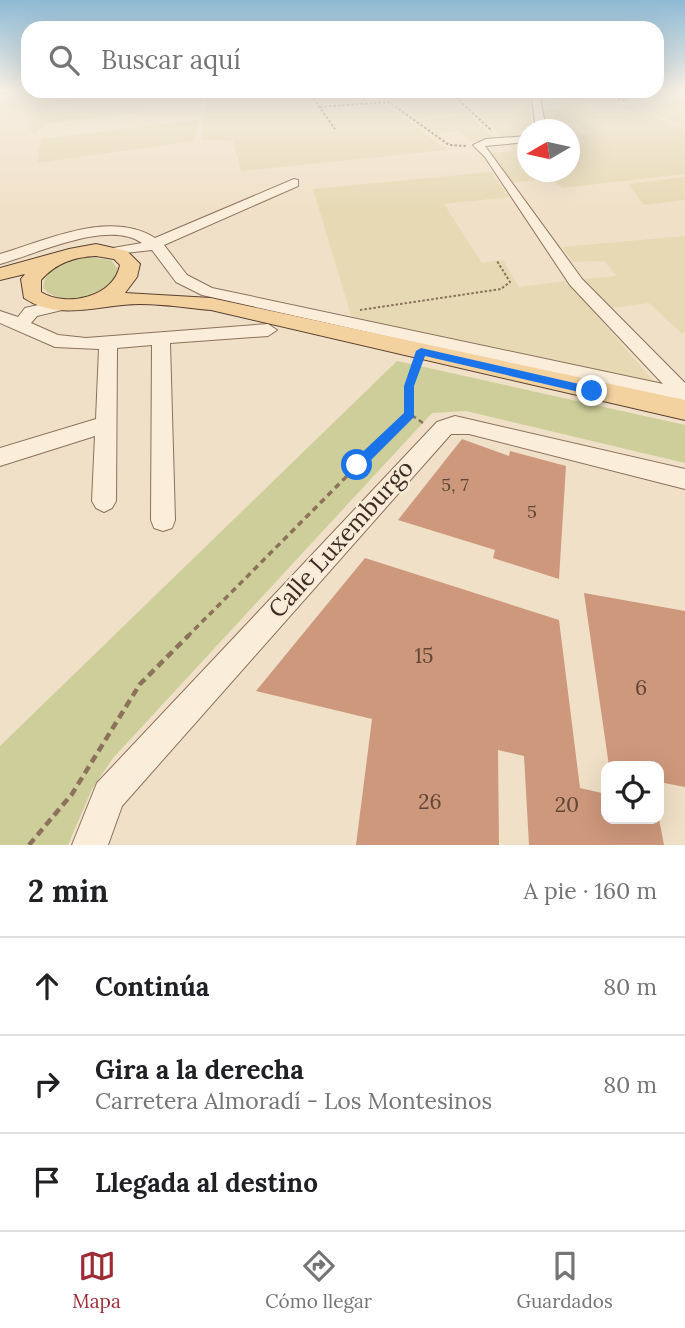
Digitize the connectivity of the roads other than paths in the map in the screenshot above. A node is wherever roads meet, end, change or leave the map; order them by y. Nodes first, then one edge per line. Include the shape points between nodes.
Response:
1 (517, 140) edge
2 (294, 183) dead end
3 (152, 245) junction
4 (112, 252) junction
5 (0, 259) edge
6 (51, 261) junction
7 (130, 267) junction
8 (0, 274) edge
9 (0, 285) edge
10 (31, 294) junction
11 (88, 302) junction
12 (211, 304) junction
13 (56, 306) junction
14 (8, 320) edge
15 (268, 330) dead end
16 (161, 340) junction
17 (108, 344) junction
18 (685, 395) edge
19 (685, 410) edge
20 (106, 424) junction
21 (0, 457) edge
22 (685, 478) edge
23 (104, 501) dead end
24 (163, 520) dead end
25 (90, 845) edge

1 - 18 street via 478,145 576,282
2 - 3 street
3 - 4 street
3 - 5 street via 135,235 97,233
3 - 7 street
3 - 18 street via 177,276 195,288
4 - 6 main road via 78,252
4 - 7 main road via 127,259
6 - 8 main road
6 - 10 main road via 31,279
7 - 11 main road via 119,288
7 - 12 main road
9 - 10 main road
10 - 13 main road
10 - 14 street via 20,313
11 - 12 main road via 141,298
11 - 13 main road
12 - 19 main road
13 - 14 street
14 - 17 street via 55,341
15 - 16 street
16 - 17 street
16 - 24 street
17 - 20 street
20 - 21 street
20 - 23 street
22 - 25 street, Calle Luxemburgo via 469,426 444,428 109,795

